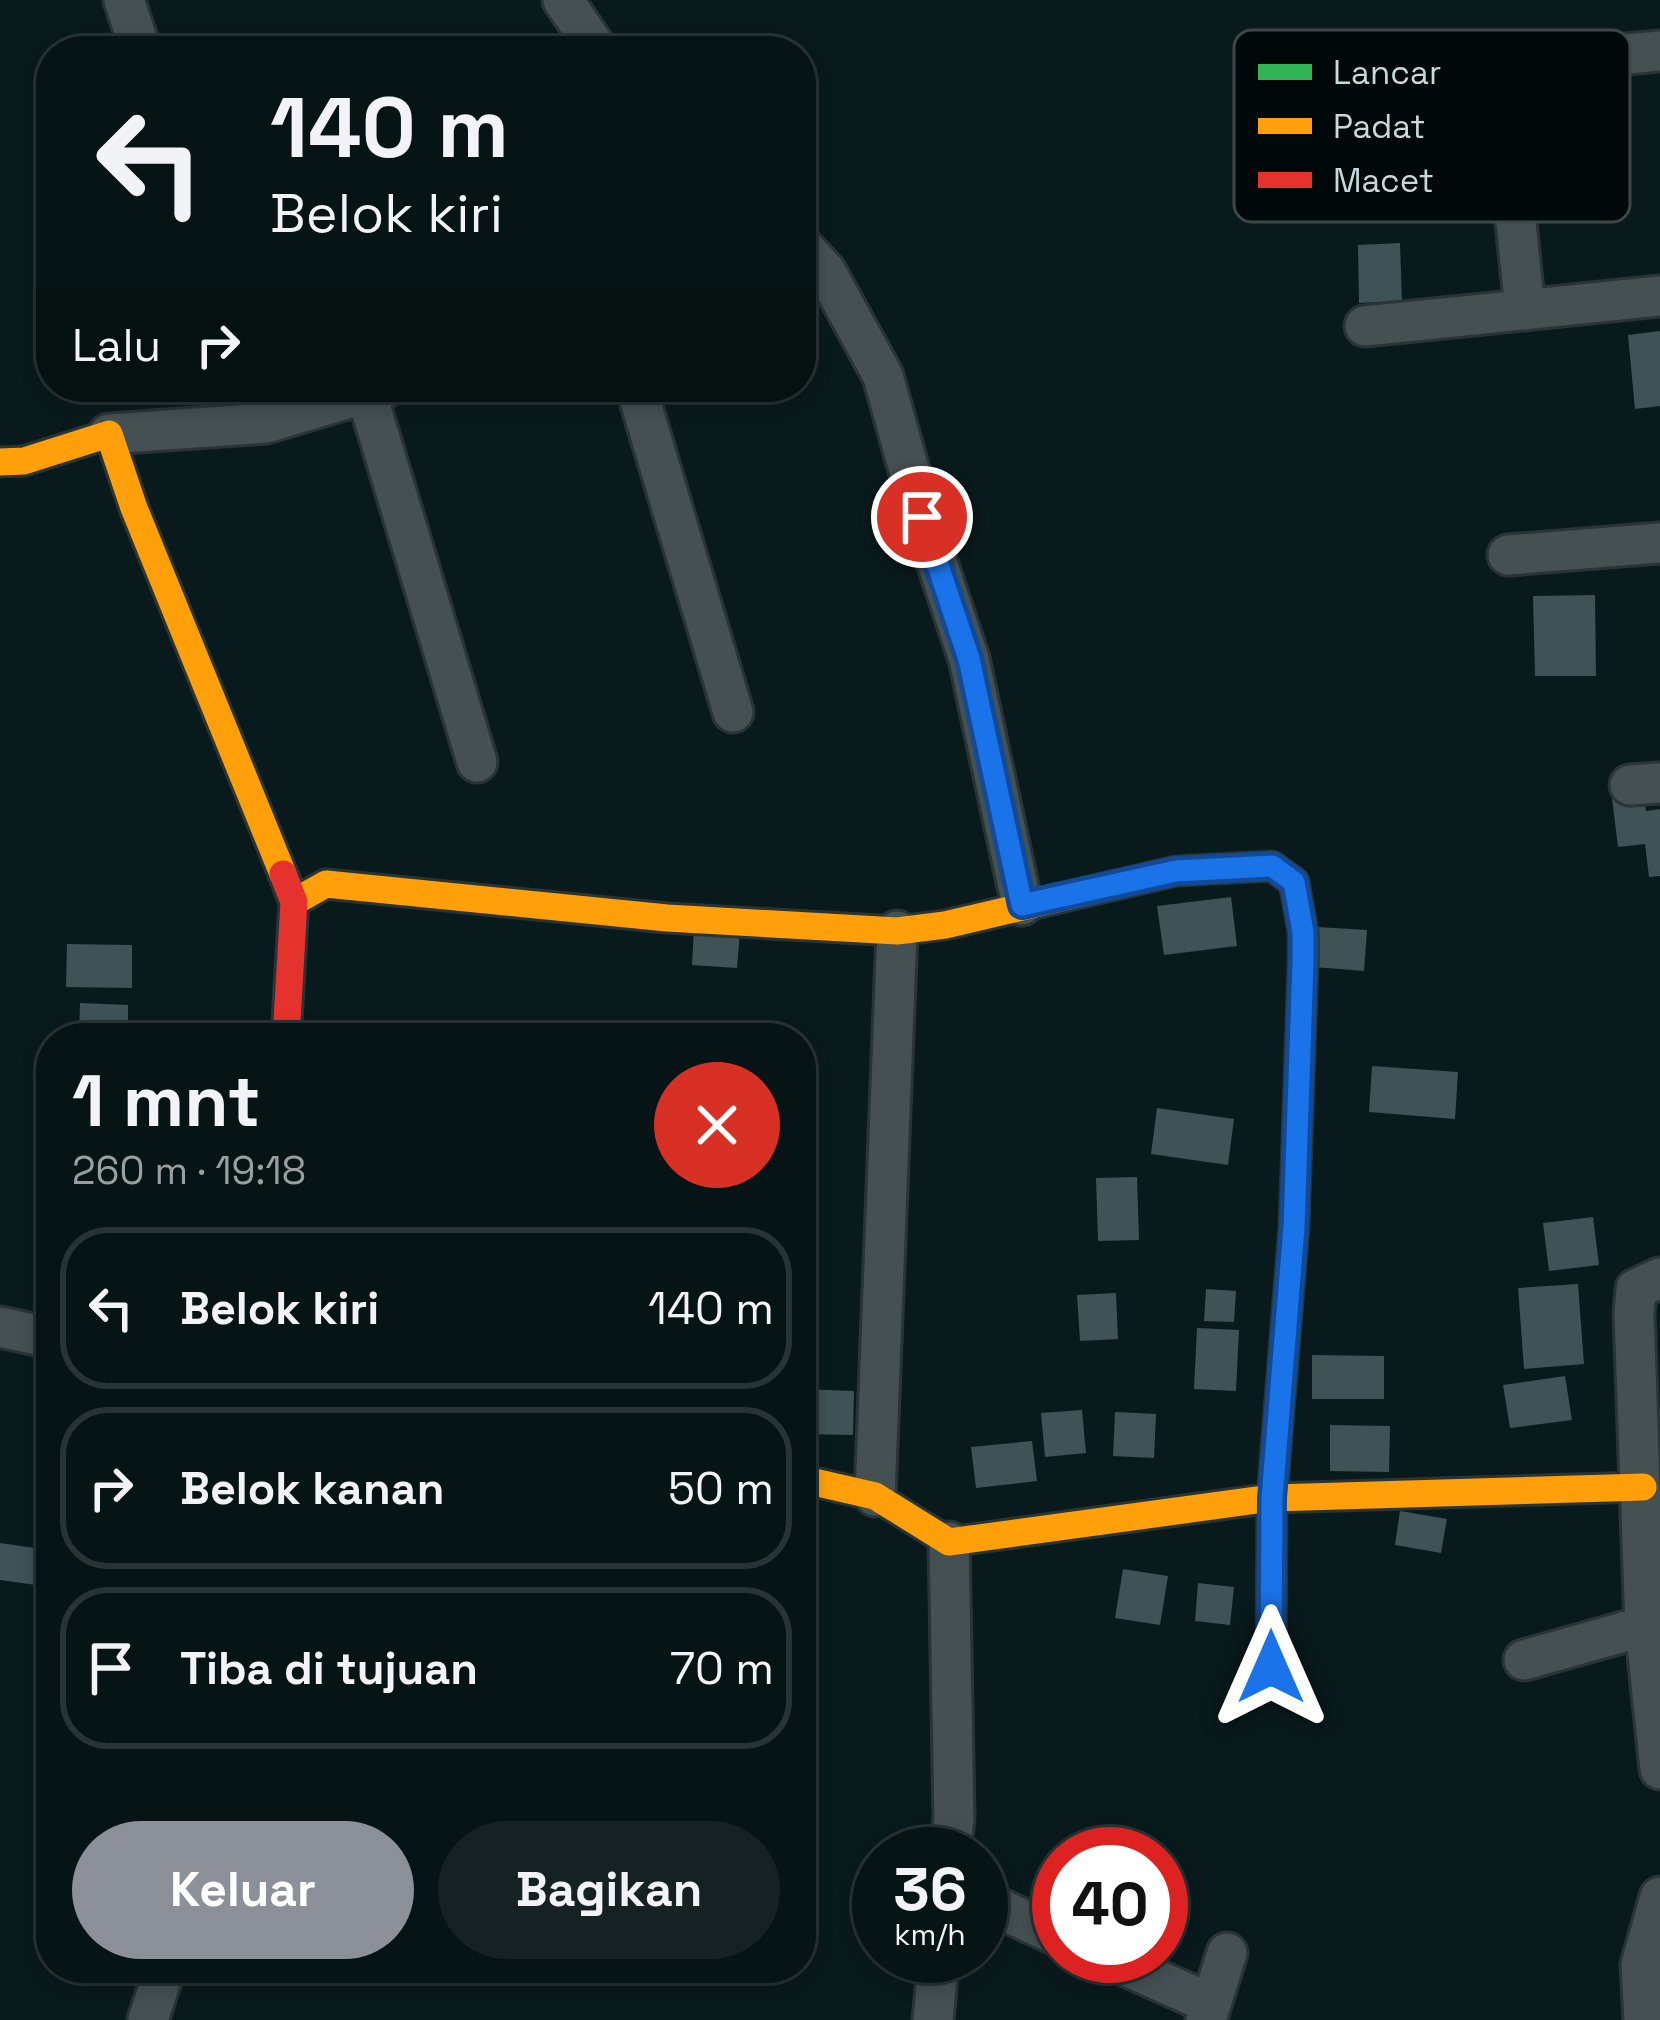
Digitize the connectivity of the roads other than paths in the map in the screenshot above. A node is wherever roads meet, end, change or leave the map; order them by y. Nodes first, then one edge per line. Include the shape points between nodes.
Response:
1 (124, 0) edge
2 (563, 0) edge
3 (136, 36) edge
4 (588, 36) edge
5 (1660, 51) edge
6 (1630, 54) edge
7 (1516, 222) edge
8 (816, 276) edge
9 (1660, 296) edge
10 (1525, 310) junction
11 (1365, 326) dead end
12 (378, 402) edge
13 (640, 402) edge
14 (260, 405) edge
15 (109, 434) junction
16 (0, 462) edge
17 (1660, 542) edge
18 (1508, 555) dead end
19 (733, 712) dead end
20 (477, 763) dead end
21 (294, 902) junction
22 (1022, 905) junction
23 (897, 931) junction
24 (287, 1023) edge
25 (1660, 1278) edge
26 (0, 1327) edge
27 (36, 1334) edge
28 (816, 1482) edge
29 (1643, 1487) junction
30 (875, 1496) junction
31 (1272, 1498) junction
32 (1652, 1526) edge
33 (949, 1542) junction
34 (1645, 1626) junction
35 (1524, 1660) dead end
36 (1271, 1667) dead end
37 (1660, 1769) edge
38 (953, 1827) edge
39 (1660, 1897) edge
40 (1227, 1953) dead end
41 (160, 1983) edge
42 (936, 1983) edge
43 (1154, 1983) edge
44 (1208, 2012) edge
45 (148, 2020) edge
46 (933, 2020) edge
47 (1644, 2020) edge

1 - 3 street
2 - 4 street
5 - 6 street
7 - 10 street
8 - 22 street via 883,376 969,659
9 - 10 street
10 - 11 street
12 - 20 street
13 - 19 street
14 - 15 street
15 - 16 street
15 - 21 street
17 - 18 street
21 - 23 street via 326,884
21 - 24 street
22 - 23 street
22 - 31 street via 1176,871 1272,866 1294,882 1303,932 1296,1161
23 - 30 street
25 - 29 street via 1635,1298
26 - 27 street
28 - 30 street
29 - 31 street
29 - 32 street
30 - 33 street
31 - 33 street
31 - 36 street
32 - 34 street
33 - 38 street
34 - 35 street
34 - 37 street
39 - 47 street via 1641,1965
40 - 44 street
41 - 45 street
42 - 46 street
43 - 44 street

